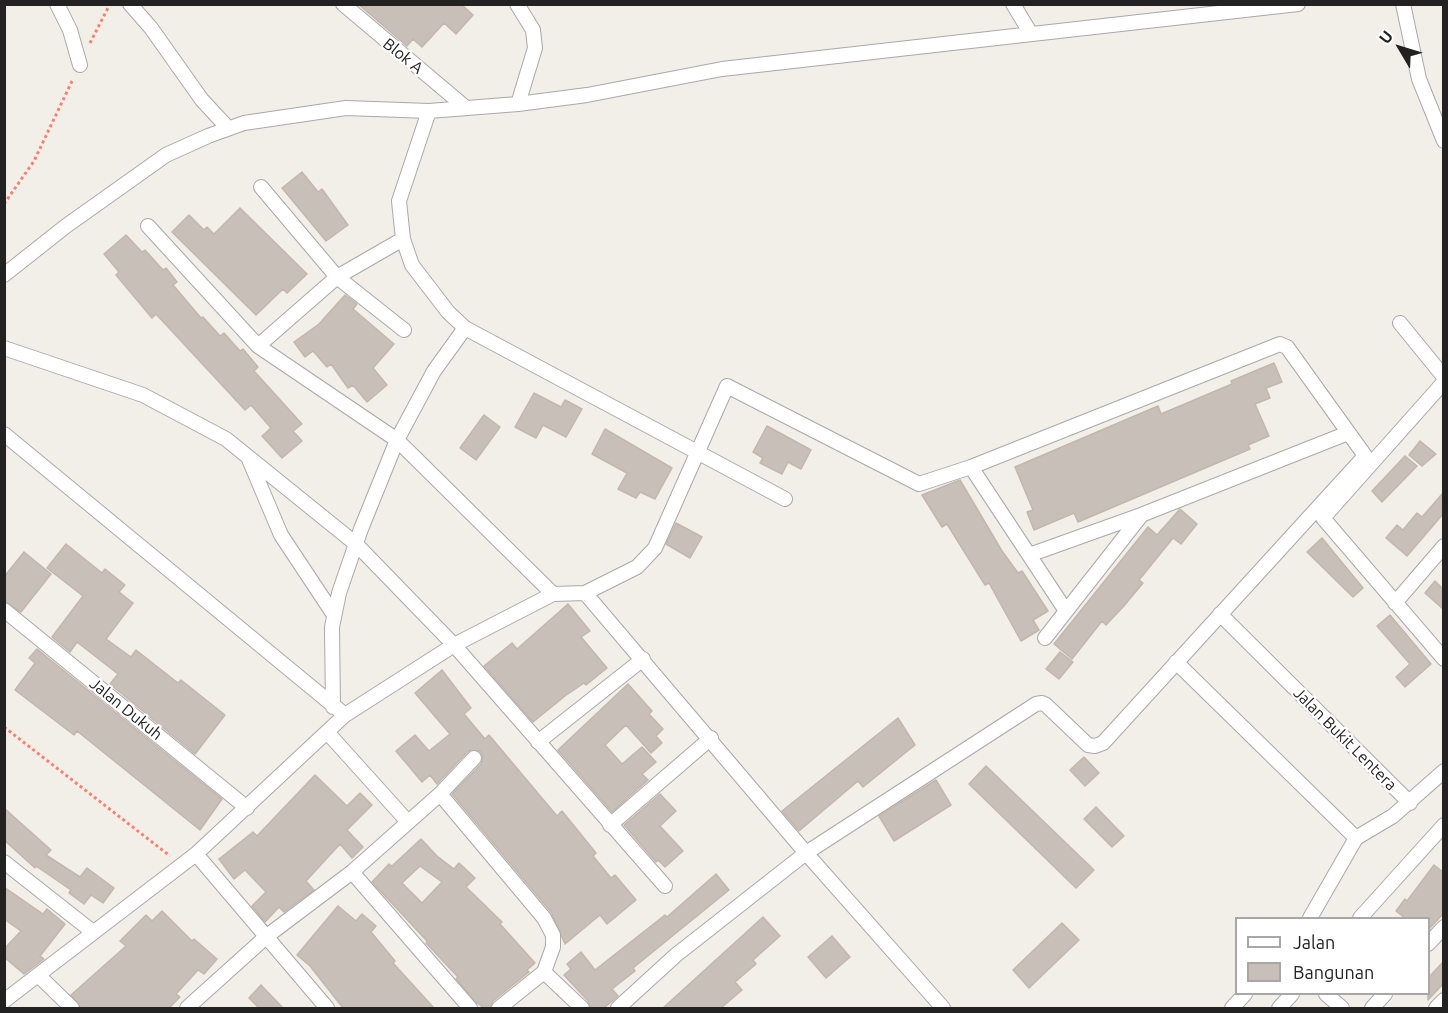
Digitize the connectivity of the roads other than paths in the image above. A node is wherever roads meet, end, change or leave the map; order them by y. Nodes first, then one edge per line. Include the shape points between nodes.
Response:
1 (57, 4) edge
2 (130, 4) edge
3 (343, 4) edge
4 (518, 4) edge
5 (1013, 4) edge
6 (1298, 4) edge
7 (1403, 4) edge
8 (1031, 34) junction
9 (80, 65) road end
10 (518, 104) junction
11 (465, 107) junction
12 (429, 111) junction
13 (228, 128) junction
14 (1443, 141) edge
15 (261, 187) dead end
16 (148, 226) dead end
17 (403, 239) junction
18 (4, 275) edge
19 (337, 277) junction
20 (1400, 323) dead end
21 (465, 328) junction
22 (404, 330) dead end
23 (258, 346) junction
24 (4, 348) edge
25 (1443, 377) edge
26 (1443, 382) edge
27 (1347, 433) junction
28 (4, 434) edge
29 (397, 440) junction
30 (696, 452) junction
31 (247, 456) junction
32 (1368, 460) junction
33 (971, 467) junction
34 (784, 499) dead end
35 (1141, 515) junction
36 (356, 544) junction
37 (1443, 546) edge
38 (1029, 555) junction
39 (585, 593) junction
40 (553, 594) junction
41 (1395, 603) junction
42 (4, 610) edge
43 (1066, 611) junction
44 (1220, 614) junction
45 (334, 615) junction
46 (1045, 638) dead end
47 (454, 645) junction
48 (643, 659) junction
49 (1443, 659) edge
50 (1176, 662) junction
51 (333, 707) junction
52 (345, 716) junction
53 (327, 732) junction
54 (711, 738) junction
55 (538, 742) junction
56 (474, 758) dead end
57 (1443, 771) edge
58 (440, 794) junction
59 (1410, 803) junction
60 (247, 808) junction
61 (408, 822) junction
62 (610, 825) junction
63 (1443, 825) edge
64 (1356, 838) junction
65 (196, 854) junction
66 (806, 854) junction
67 (4, 862) edge
68 (352, 872) junction
69 (665, 886) dead end
70 (1311, 917) edge
71 (1361, 917) edge
72 (1443, 927) edge
73 (93, 932) junction
74 (267, 936) junction
75 (1430, 942) edge
76 (544, 972) junction
77 (39, 976) junction
78 (7, 995) edge
79 (1243, 995) edge
80 (1290, 995) edge
81 (1328, 995) edge
82 (1383, 995) edge
83 (1443, 1000) edge
84 (72, 1008) edge
85 (187, 1008) edge
86 (327, 1008) edge
87 (470, 1008) edge
88 (499, 1008) edge
89 (582, 1008) edge
90 (618, 1008) edge
91 (943, 1008) edge
92 (1232, 1008) edge
93 (1279, 1008) edge
94 (1342, 1008) edge
95 (1372, 1008) edge
96 (1437, 1008) edge

1 - 9 street
2 - 13 street via 202,100
3 - 11 street, Blok A
4 - 10 street via 533,30 535,48
5 - 8 street
6 - 8 street
7 - 14 street via 1419,79
8 - 10 street via 722,69
10 - 11 street
11 - 12 street
12 - 13 street via 336,109
12 - 17 street via 399,201
13 - 18 street via 166,155
15 - 19 street
16 - 23 street
17 - 19 street
17 - 21 street via 412,265
19 - 22 street
19 - 23 street
20 - 25 street
21 - 29 street via 434,371
21 - 30 street
23 - 29 street
24 - 31 street via 143,395 226,439
26 - 32 street
27 - 32 street
27 - 33 street via 1287,347 1280,344
27 - 35 street
28 - 51 street
29 - 36 street
29 - 40 street
30 - 33 street via 727,386 919,484
30 - 34 street
30 - 39 street via 655,548 631,571
31 - 36 street
31 - 45 street via 281,535
32 - 41 street via 1323,518
32 - 44 street
33 - 38 street
35 - 38 street
35 - 43 street
36 - 45 street
36 - 47 street
37 - 41 street
38 - 43 street
39 - 40 street
39 - 48 street
40 - 47 street
41 - 49 street
42 - 60 street, Jalan Dukuh
43 - 46 street
44 - 50 street
44 - 59 street, Jalan Bukit Lentera
45 - 51 street
47 - 52 street
47 - 55 street
48 - 54 street
48 - 55 street
50 - 64 street
50 - 66 street via 1095,747 1088,745 1046,705 1036,704
51 - 52 street
52 - 53 street
53 - 60 street
53 - 61 street
54 - 62 street
54 - 66 street
55 - 62 street
56 - 58 street
57 - 59 street
58 - 61 street
58 - 76 street via 544,918 553,935 553,947
59 - 64 street, Jalan Bukit Lentera
60 - 65 street
61 - 68 street
62 - 69 street
63 - 71 street
64 - 70 street, Jalan Bukit Lentera
65 - 73 street
65 - 74 street
66 - 90 street via 675,955
66 - 91 street
67 - 73 street
68 - 74 street
68 - 87 street
72 - 75 street
73 - 77 street
74 - 85 street
74 - 86 street
76 - 88 street
76 - 89 street
77 - 78 street
77 - 84 street
79 - 92 street
80 - 93 street
81 - 94 street
82 - 95 street
83 - 96 street

